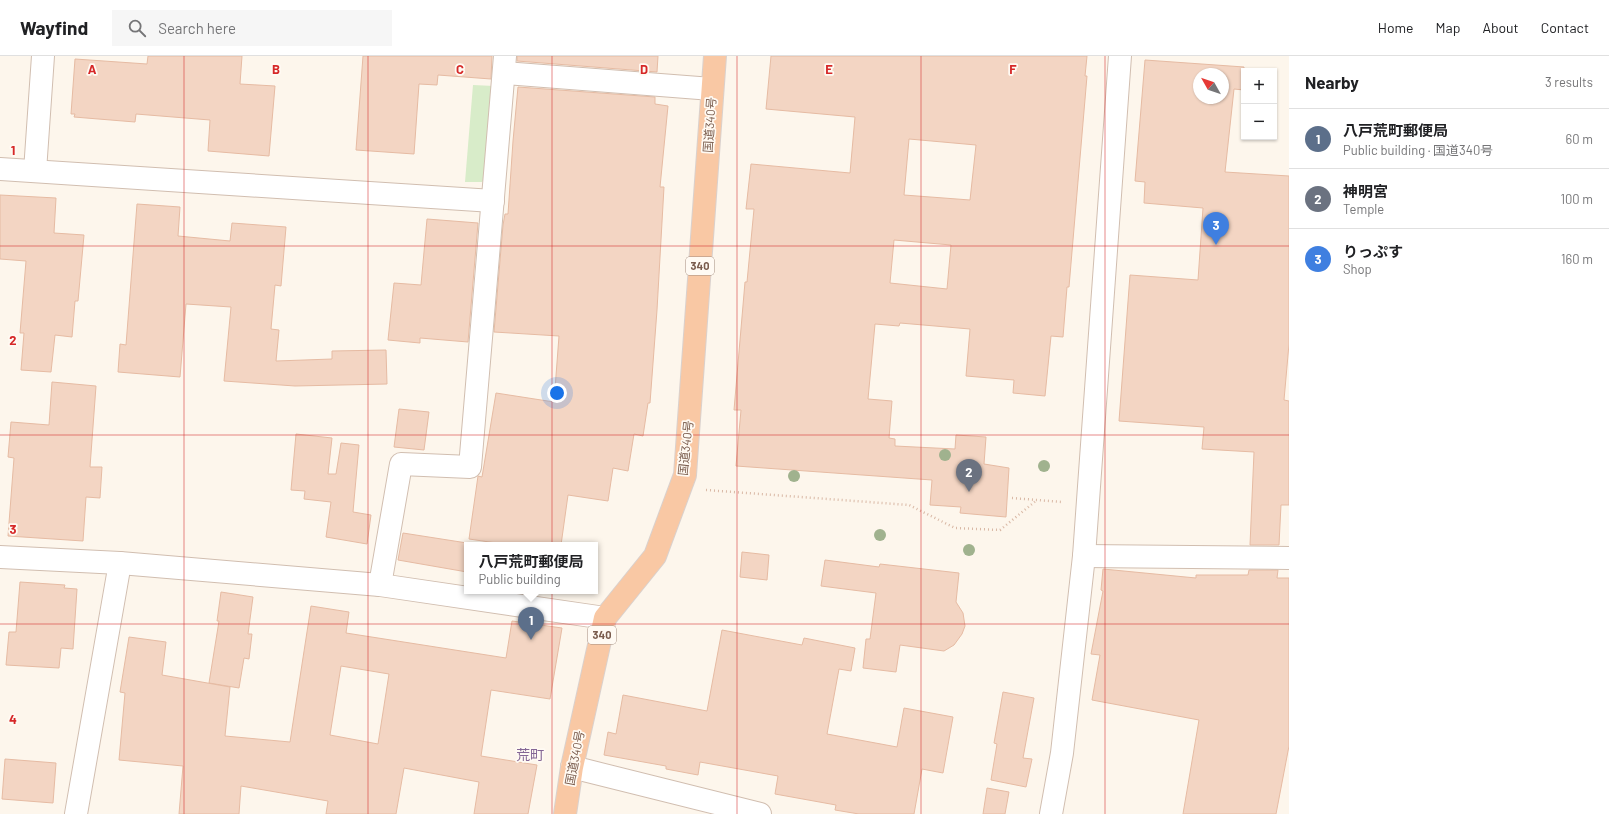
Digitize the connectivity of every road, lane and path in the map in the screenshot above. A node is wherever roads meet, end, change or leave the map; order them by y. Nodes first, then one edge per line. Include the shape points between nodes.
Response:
1 (43, 56) edge
2 (715, 56) edge
3 (1120, 56) edge
4 (504, 64) edge
5 (712, 89) junction
6 (0, 169) edge
7 (35, 171) junction
8 (493, 201) junction
9 (706, 490) dead end
10 (1012, 498) dead end
11 (1037, 500) junction
12 (1064, 502) dead end
13 (1084, 556) junction
14 (0, 558) edge
15 (1289, 558) edge
16 (120, 563) junction
17 (380, 585) junction
18 (605, 618) junction
19 (572, 767) junction
20 (76, 814) edge
21 (565, 814) edge
22 (760, 814) edge
23 (1051, 814) edge

1 - 7 street
2 - 5 highway, 国道340号 / 340
3 - 13 street
4 - 5 street
4 - 8 street
5 - 18 highway, 国道340号 / 340 via 685,475 655,556
6 - 7 street
7 - 8 street
8 - 17 street via 470,467 401,464
9 - 11 path via 909,505 955,528 1000,530
10 - 11 path
11 - 12 path
13 - 15 street
13 - 23 street via 1062,753
14 - 16 street
16 - 17 street
16 - 20 street
17 - 18 street
18 - 19 highway, 国道340号 / 340
19 - 21 highway, 国道340号 / 340
19 - 22 street

